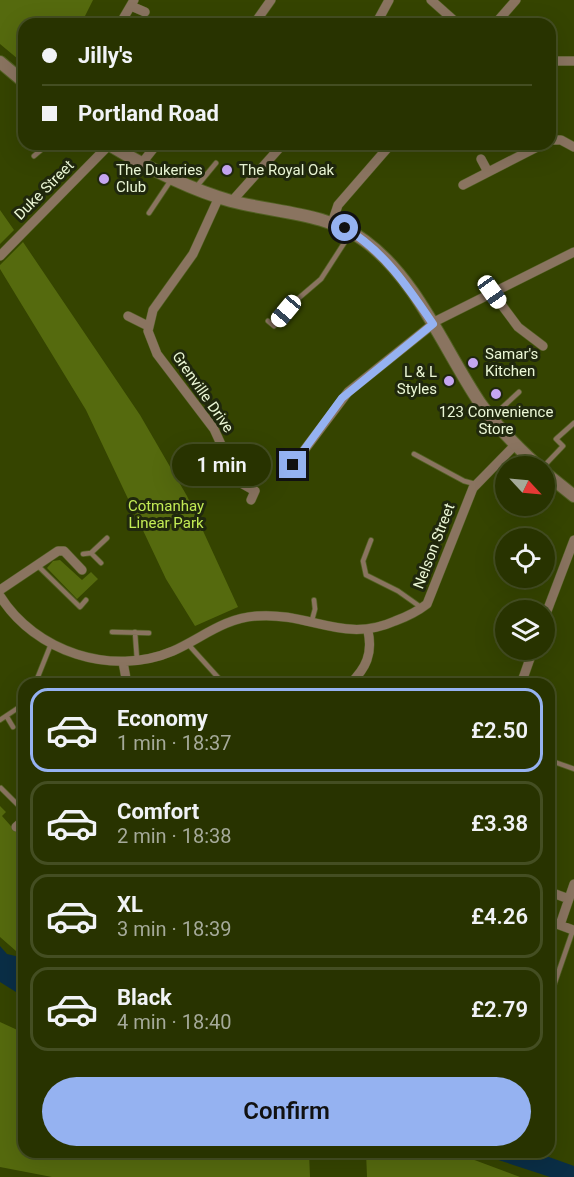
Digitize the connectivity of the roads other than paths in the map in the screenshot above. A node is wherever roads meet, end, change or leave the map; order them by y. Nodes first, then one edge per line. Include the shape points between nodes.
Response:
1 (271, 0) edge
2 (389, 0) edge
3 (431, 0) edge
4 (516, 0) edge
5 (132, 3) edge
6 (145, 12) dead end
7 (123, 18) edge
8 (258, 18) edge
9 (379, 18) edge
10 (451, 18) edge
11 (500, 18) edge
12 (556, 61) edge
13 (574, 61) edge
14 (0, 62) edge
15 (18, 77) edge
16 (556, 140) edge
17 (574, 147) edge
18 (41, 150) edge
19 (103, 150) edge
20 (119, 150) edge
21 (152, 150) edge
22 (278, 150) edge
23 (386, 150) edge
24 (531, 150) edge
25 (34, 156) dead end
26 (481, 159) dead end
27 (141, 163) junction
28 (216, 163) dead end
29 (488, 172) junction
30 (172, 178) junction
31 (464, 185) dead end
32 (195, 188) junction
33 (219, 197) junction
34 (232, 201) junction
35 (149, 213) dead end
36 (332, 223) junction
37 (351, 232) junction
38 (574, 252) edge
39 (0, 256) edge
40 (492, 292) junction
41 (128, 316) dead end
42 (268, 321) dead end
43 (432, 323) junction
44 (148, 326) junction
45 (543, 345) dead end
46 (519, 392) dead end
47 (491, 418) junction
48 (574, 423) edge
49 (515, 445) junction
50 (414, 454) dead end
51 (527, 456) edge
52 (554, 456) edge
53 (293, 465) dead end
54 (555, 481) edge
55 (475, 484) junction
56 (574, 496) edge
57 (251, 500) dead end
58 (107, 538) dead end
59 (371, 540) dead end
60 (574, 540) edge
61 (87, 554) junction
62 (75, 562) junction
63 (102, 563) dead end
64 (37, 565) junction
65 (82, 570) dead end
66 (0, 590) edge
67 (0, 596) edge
68 (86, 600) dead end
69 (314, 600) dead end
70 (551, 600) edge
71 (422, 608) junction
72 (312, 620) junction
73 (368, 631) junction
74 (112, 632) dead end
75 (135, 632) junction
76 (149, 633) dead end
77 (187, 643) junction
78 (51, 644) junction
79 (529, 660) edge
80 (137, 661) junction
81 (123, 662) junction
82 (37, 678) edge
83 (126, 678) edge
84 (219, 678) edge
85 (355, 678) edge
86 (523, 678) edge
87 (18, 708) edge
88 (6, 717) junction
89 (0, 720) edge
90 (13, 727) dead end
91 (555, 762) edge
92 (574, 769) edge
93 (1, 788) edge
94 (18, 805) edge
95 (574, 884) edge
96 (555, 894) edge
97 (569, 899) junction
98 (555, 923) edge
99 (560, 925) junction
100 (573, 930) edge
101 (555, 982) edge

1 - 8 street
2 - 9 street
3 - 10 street
4 - 11 street
5 - 6 street
5 - 7 street
12 - 13 street
14 - 15 street
16 - 17 street
18 - 25 lane
19 - 39 street, Duke Street
20 - 27 street
21 - 27 street
22 - 34 street
23 - 36 street via 338,205
24 - 29 street
26 - 29 street
27 - 30 street
28 - 32 lane
29 - 31 street
30 - 32 street
30 - 35 lane
32 - 33 street
33 - 34 street
33 - 44 street via 197,247 153,310
34 - 36 street
36 - 37 street
37 - 42 lane via 321,279 274,326
37 - 43 street via 389,263
38 - 40 street
40 - 43 street
40 - 45 street via 518,327
41 - 44 street
43 - 47 street
43 - 53 street via 348,392 299,450
44 - 57 street, Grenville Drive via 153,348 214,429 235,475 255,491
46 - 47 lane
47 - 49 street
48 - 52 lane via 556,439 563,446
49 - 51 street
49 - 55 street, Nelson Street
50 - 55 lane
54 - 56 street
55 - 71 street, Nelson Street via 431,597
58 - 61 lane
59 - 71 lane via 363,561 366,575
60 - 70 street
61 - 62 street
61 - 63 lane
62 - 64 street via 61,551
62 - 65 street
64 - 66 street
64 - 68 lane via 80,606
67 - 78 street, Nelson Street via 18,618
69 - 72 lane
71 - 73 street, Nelson Street
72 - 73 street, Nelson Street via 344,630
72 - 77 street, Nelson Street via 276,615 246,617 228,621
73 - 85 street via 368,661
74 - 75 lane
75 - 76 lane
75 - 80 lane
77 - 80 street, Nelson Street
77 - 84 lane
78 - 81 street, Nelson Street via 82,656
78 - 82 lane
79 - 86 street
80 - 81 street, Nelson Street
81 - 83 street
87 - 88 lane
88 - 89 lane
88 - 90 lane
91 - 92 lane
93 - 94 lane
95 - 97 street
96 - 97 street
97 - 99 street
98 - 99 street
99 - 100 street
100 - 101 lane

